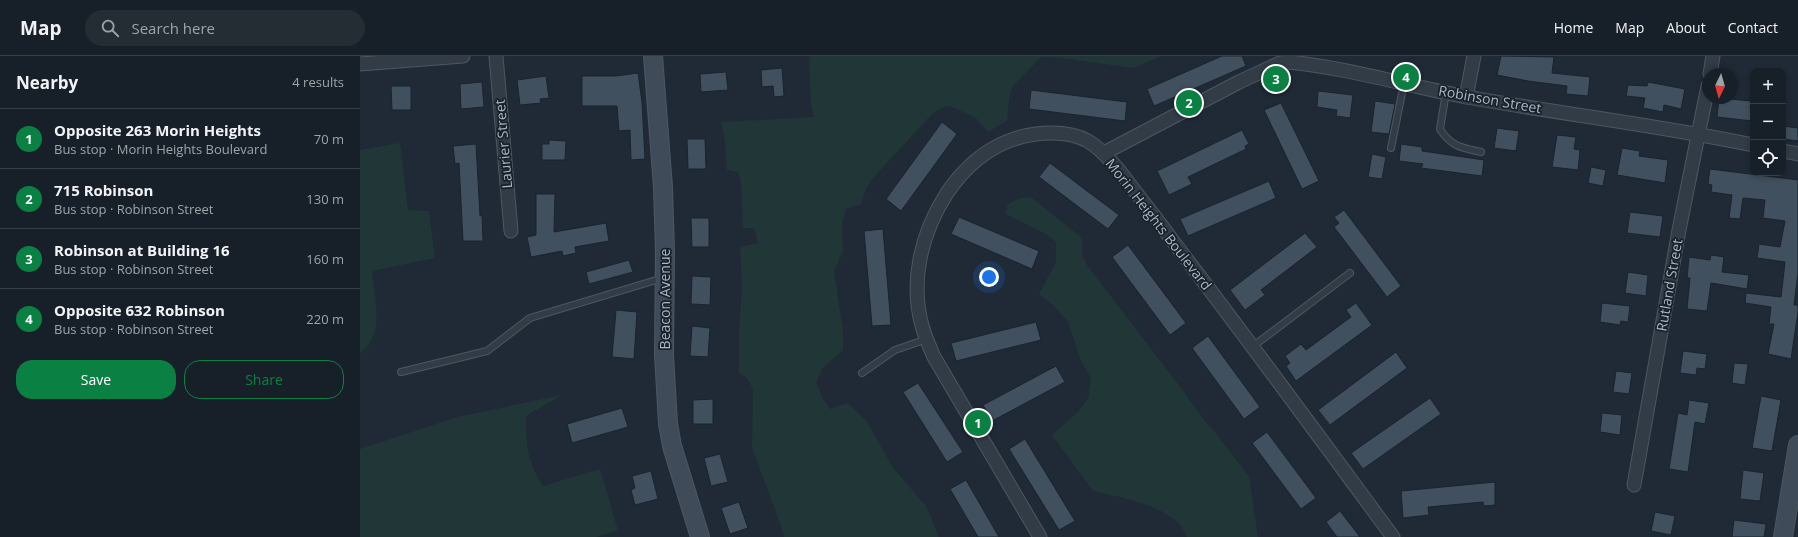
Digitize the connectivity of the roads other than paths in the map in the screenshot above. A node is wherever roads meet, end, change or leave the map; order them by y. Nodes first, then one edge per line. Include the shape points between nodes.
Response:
1 (463, 56) edge
2 (496, 56) edge
3 (653, 56) edge
4 (1474, 56) edge
5 (1713, 56) edge
6 (360, 64) edge
7 (1711, 68) edge
8 (1404, 83) junction
9 (1446, 92) junction
10 (1466, 97) junction
11 (1705, 104) edge
12 (1700, 134) junction
13 (1750, 144) edge
14 (1391, 148) dead end
15 (1481, 152) dead end
16 (1786, 152) edge
17 (1104, 153) junction
18 (1798, 154) edge
19 (511, 231) dead end
20 (1350, 273) dead end
21 (665, 278) junction
22 (927, 340) junction
23 (1252, 347) junction
24 (401, 372) dead end
25 (862, 373) dead end
26 (1798, 445) edge
27 (1634, 484) dead end
28 (700, 537) edge
29 (1040, 537) edge
30 (1394, 537) edge
31 (1783, 537) edge

1 - 6 street
2 - 19 street, Laurier Street
3 - 21 street, Beacon Avenue via 663,186
4 - 10 street
5 - 7 street
8 - 9 street, Robinson Street
8 - 14 lane
8 - 17 street, Robinson Street via 1302,64 1280,63
9 - 10 street, Robinson Street
9 - 15 lane via 1440,129 1446,138 1459,148
10 - 12 street, Robinson Street
11 - 12 street, Rutland Street
12 - 13 street, Robinson Street
12 - 27 street, Rutland Street via 1677,245
16 - 18 street
17 - 22 street, Morin Heights Boulevard via 1076,136 1063,133 1027,135 1002,142 956,181 932,218 922,247 918,302 922,328
17 - 23 street, Morin Heights Boulevard
20 - 23 lane
21 - 24 lane via 530,318 487,351
21 - 28 street, Beacon Avenue via 664,355 668,424 678,468
22 - 25 lane via 895,350
22 - 29 street, Morin Heights Boulevard via 944,376
23 - 30 street, Morin Heights Boulevard
26 - 31 street

